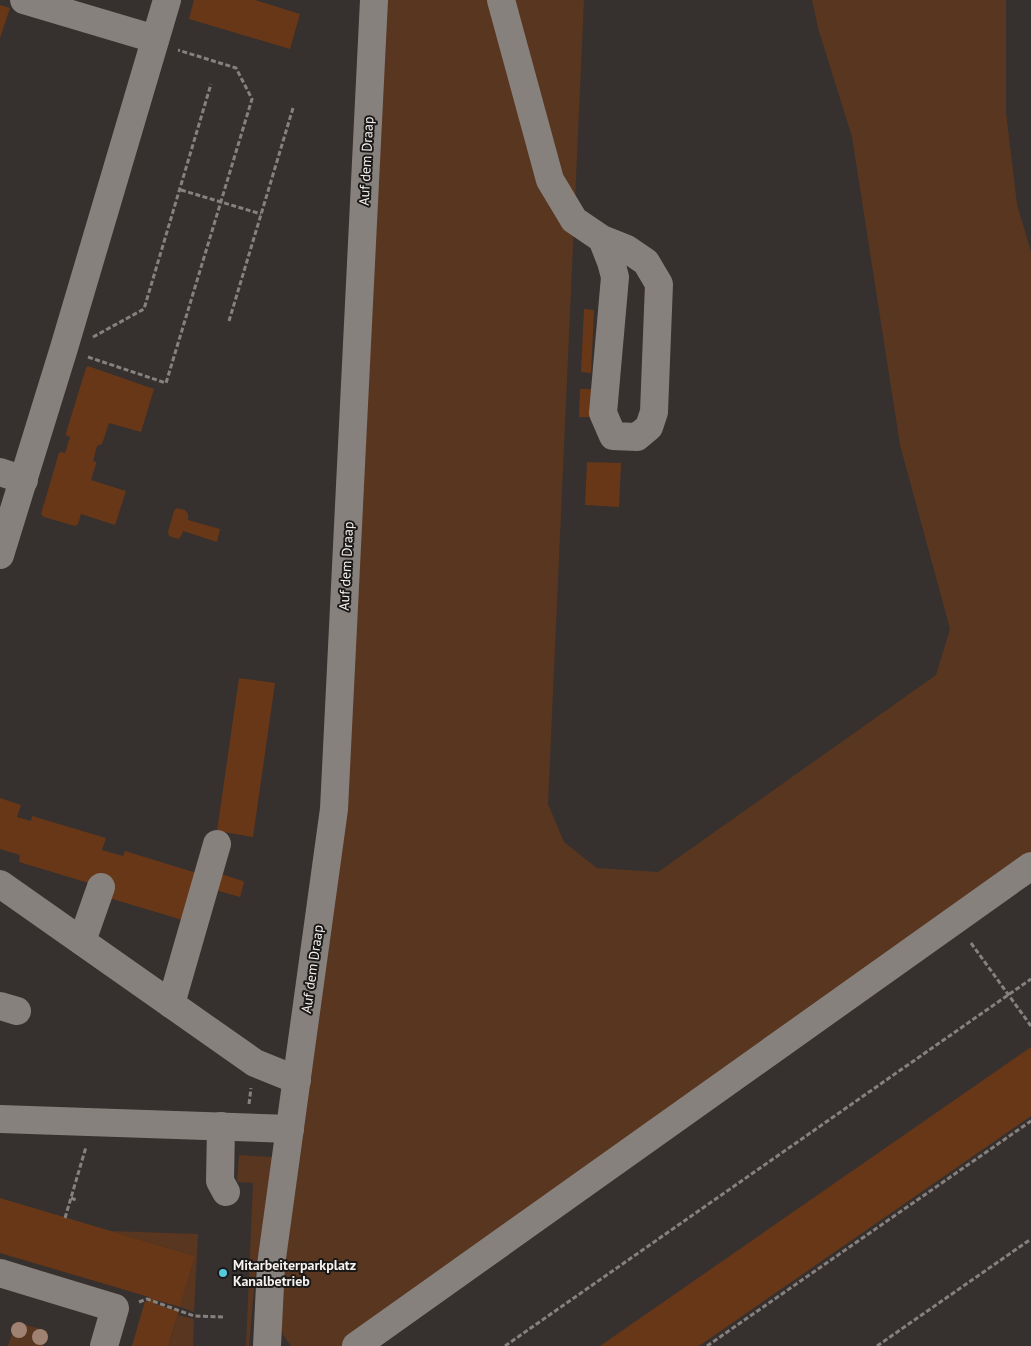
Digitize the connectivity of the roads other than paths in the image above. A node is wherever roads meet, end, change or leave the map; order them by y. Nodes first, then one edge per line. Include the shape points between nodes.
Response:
1 (24, 0) edge
2 (167, 0) edge
3 (374, 0) edge
4 (501, 0) edge
5 (154, 41) junction
6 (602, 239) junction
7 (12, 476) edge
8 (0, 555) edge
9 (217, 844) dead end
10 (1031, 866) edge
11 (0, 884) edge
12 (101, 887) dead end
13 (82, 941) junction
14 (171, 1004) junction
15 (297, 1080) junction
16 (0, 1119) edge
17 (290, 1129) junction
18 (0, 1273) edge
19 (104, 1346) edge
20 (267, 1346) edge
21 (356, 1346) edge

1 - 5 street
2 - 5 street
3 - 15 street, Auf dem Draap via 334,809
4 - 6 street via 550,180 574,220
5 - 7 street via 66,349
6 - 6 street via 627,249 646,262 659,284 654,412 649,426 637,437 613,436 603,413 614,277
7 - 8 street
9 - 14 street
10 - 21 street
11 - 13 street
12 - 13 street
13 - 14 street
14 - 15 street via 255,1063
15 - 17 street, Auf dem Draap
16 - 17 street
17 - 20 street, Auf dem Draap via 272,1265
18 - 19 street via 115,1308

